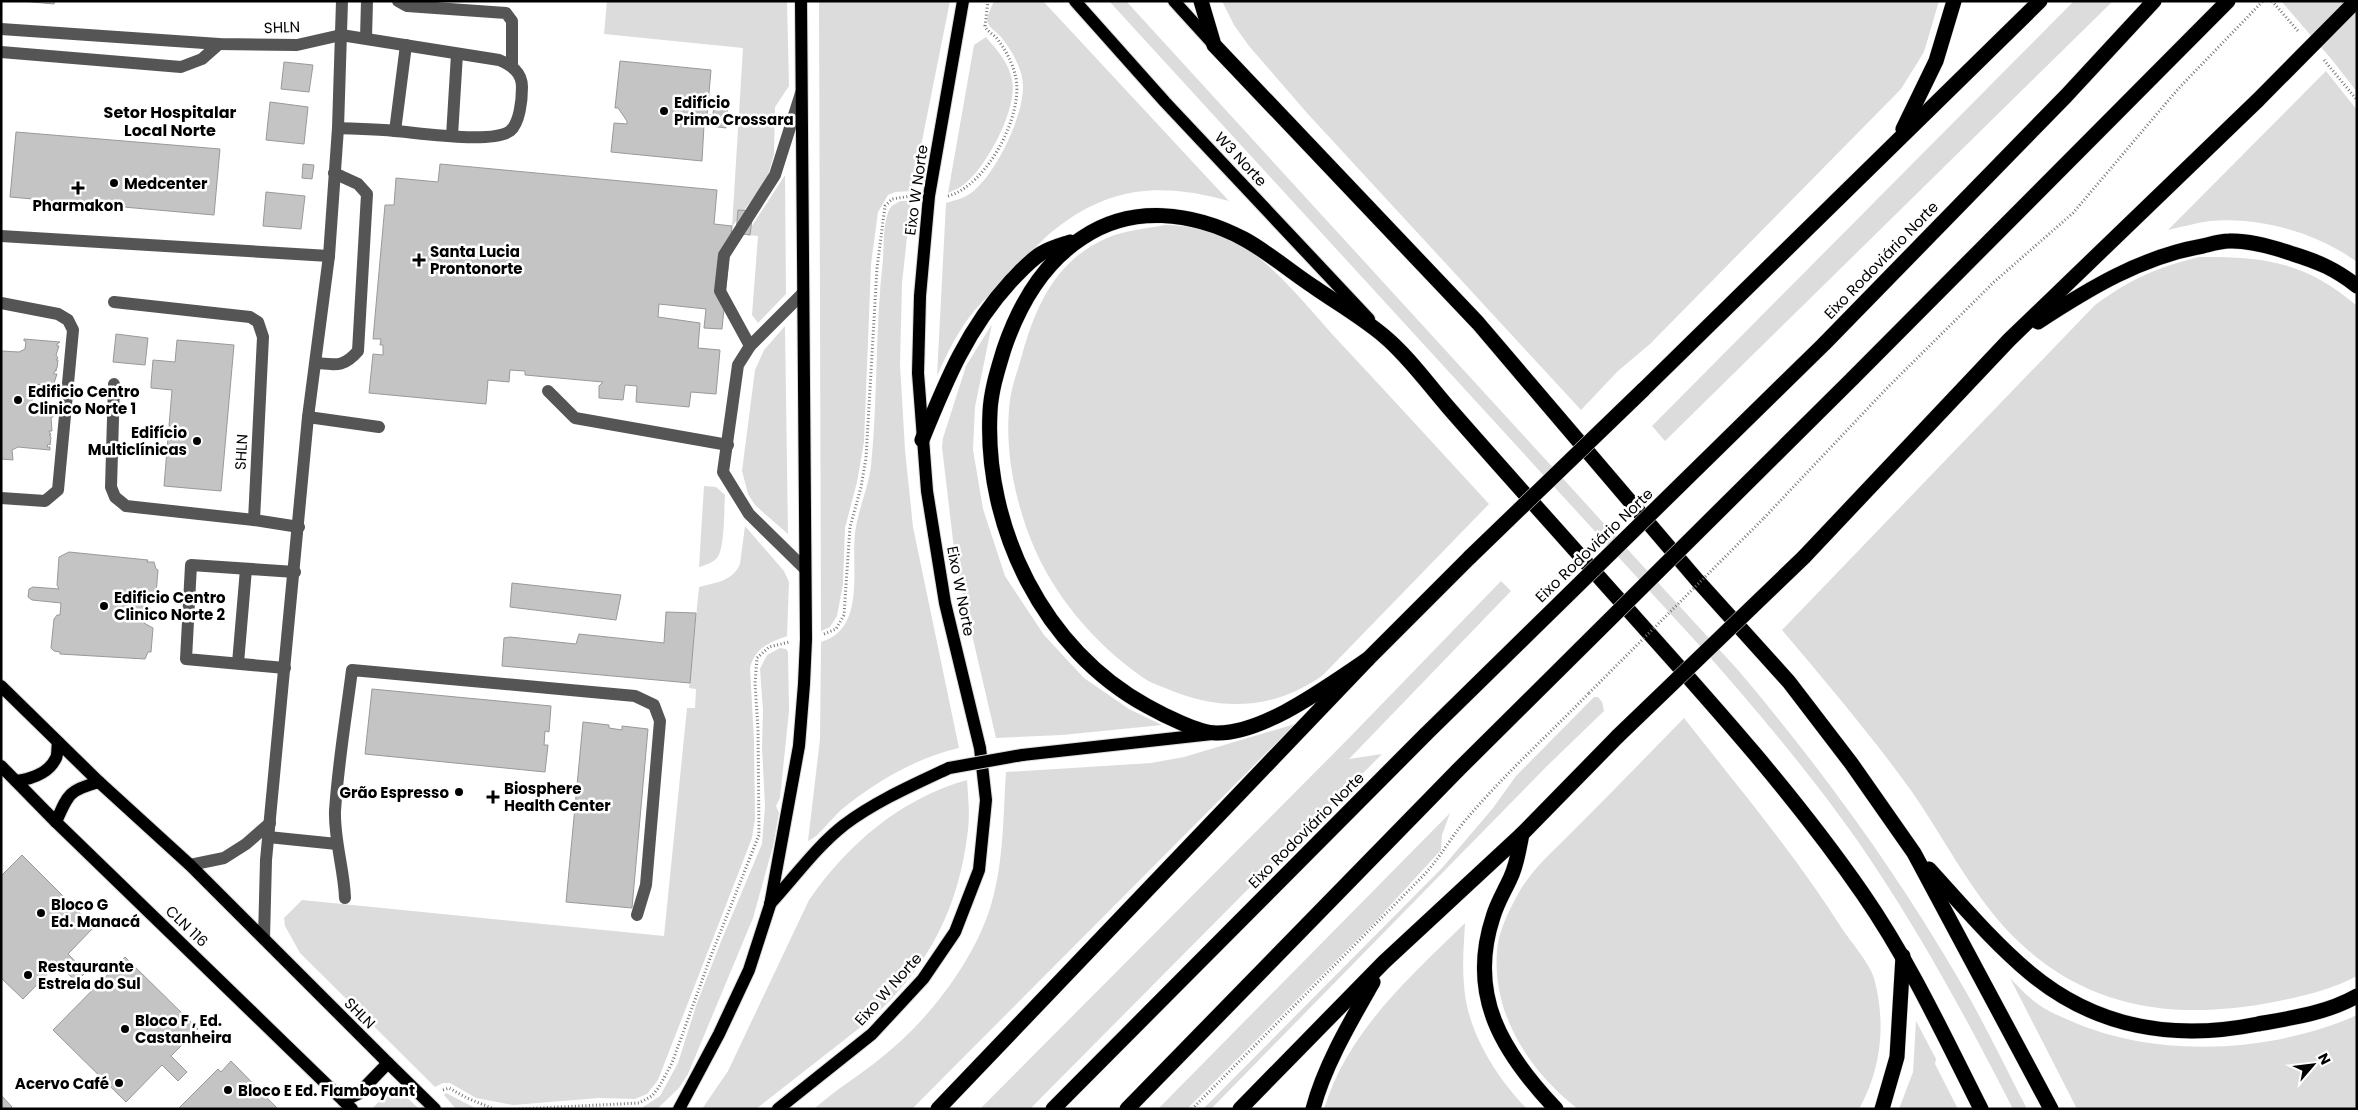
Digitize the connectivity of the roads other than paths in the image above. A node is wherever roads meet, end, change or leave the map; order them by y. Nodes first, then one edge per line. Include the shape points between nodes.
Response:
1 (342, 1) edge
2 (367, 1) edge
3 (398, 1) edge
4 (801, 1) edge
5 (963, 1) edge
6 (1075, 1) edge
7 (1174, 1) edge
8 (1201, 1) edge
9 (1954, 1) edge
10 (2040, 1) edge
11 (2154, 1) edge
12 (2228, 1) edge
13 (2356, 1) edge
14 (1, 29) edge
15 (341, 35) junction
16 (366, 38) junction
17 (219, 44) junction
18 (406, 45) junction
19 (1214, 45) junction
20 (1, 52) edge
21 (457, 54) junction
22 (512, 66) junction
23 (802, 91) junction
24 (338, 128) junction
25 (396, 131) junction
26 (452, 136) junction
27 (1898, 139) junction
28 (334, 174) junction
29 (1, 236) edge
30 (1083, 237) junction
31 (329, 256) junction
32 (2357, 286) edge
33 (803, 293) junction
34 (114, 302) dead end
35 (1, 303) edge
36 (1386, 338) junction
37 (2009, 340) junction
38 (750, 346) junction
39 (317, 363) junction
40 (114, 384) dead end
41 (548, 391) dead end
42 (308, 417) junction
43 (379, 427) dead end
44 (922, 440) junction
45 (728, 445) junction
46 (1, 498) edge
47 (254, 520) junction
48 (299, 527) junction
49 (804, 568) junction
50 (246, 569) junction
51 (295, 572) junction
52 (1368, 659) junction
53 (238, 663) junction
54 (285, 668) junction
55 (1, 686) edge
56 (1214, 734) junction
57 (58, 742) junction
58 (1, 766) edge
59 (16, 781) junction
60 (99, 782) junction
61 (56, 822) junction
62 (270, 823) junction
63 (1522, 834) junction
64 (268, 838) junction
65 (337, 844) junction
66 (1914, 853) junction
67 (190, 865) junction
68 (345, 898) dead end
69 (770, 905) junction
70 (636, 915) dead end
71 (264, 938) junction
72 (1903, 954) junction
73 (1384, 962) junction
74 (2357, 996) edge
75 (388, 1064) junction
76 (348, 1105) edge
77 (435, 1109) edge
78 (679, 1109) edge
79 (778, 1109) edge
80 (938, 1109) edge
81 (1053, 1109) edge
82 (1127, 1109) edge
83 (1240, 1109) edge
84 (1314, 1109) edge
85 (1556, 1109) edge
86 (1882, 1109) edge
87 (1982, 1109) edge
88 (2051, 1109) edge

1 - 15 street
2 - 16 street
3 - 22 street via 407,6 506,13 512,20
4 - 23 main road
5 - 44 main road, Eixo W Norte via 929,196 920,296 918,373
6 - 36 main road, W3 Norte
7 - 19 main road
8 - 19 highway
9 - 27 highway via 1936,60
10 - 27 highway
11 - 81 highway, Eixo Rodoviário Norte, bridge via 1824,344 1426,734
12 - 82 highway, bridge via 1458,770
13 - 37 highway, bridge
14 - 17 street, SHLN
15 - 16 street, SHLN
15 - 17 street, SHLN via 297,45
15 - 24 street
16 - 18 street, SHLN
17 - 20 street via 202,59 181,67
18 - 21 street, SHLN
18 - 25 street
19 - 66 highway via 1478,323 1690,572 1789,682
21 - 22 street, SHLN via 499,60
21 - 26 street
22 - 26 street via 520,76 522,86 517,124 500,135
23 - 33 main road
23 - 38 street via 775,175 724,255 720,291
24 - 25 street
24 - 28 street
25 - 26 street
27 - 52 highway, bridge
28 - 31 street
28 - 39 street via 358,184 367,194 358,351 340,365
29 - 31 street
30 - 36 highway via 1113,222 1138,216 1156,214 1197,220 1245,240
30 - 44 highway via 1042,253 988,308 950,370
30 - 56 highway via 1050,265 1036,282 1020,309 996,373 990,410 992,470 1003,522 1039,604 1072,647 1104,678 1133,699 1168,717
31 - 39 street
32 - 37 highway via 2336,270 2309,259 2271,246 2230,241 2175,251 2129,268
33 - 38 street
33 - 49 main road
34 - 47 street, SHLN via 250,317 258,322 263,337
35 - 46 street via 58,314 68,320 73,330 58,490 44,501
36 - 72 highway via 1755,753 1861,891
37 - 63 highway, bridge via 1804,557 1618,736
38 - 45 street via 738,365
39 - 42 street
40 - 47 street via 111,487 115,497 126,506
41 - 45 street via 575,418
42 - 43 street
42 - 48 street
44 - 79 main road, Eixo W Norte via 945,603 980,748 986,800 978,870 955,932 923,979 872,1034
45 - 49 street via 723,472 732,489 749,514
47 - 48 street
48 - 51 street
49 - 69 main road via 804,684 799,746
50 - 51 street
50 - 53 street
50 - 53 street via 191,565 186,659
51 - 54 street
52 - 56 highway via 1300,704 1257,726
52 - 80 highway
53 - 54 street
54 - 62 street
55 - 57 main road, SHLN
56 - 69 main road, bridge via 1022,756 949,768 886,798 844,826
57 - 59 main road via 56,758 46,768 34,779
57 - 60 main road, SHLN
58 - 59 main road, CLN 116
59 - 61 main road, CLN 116
60 - 61 main road via 77,788 66,800
60 - 67 main road, SHLN
61 - 76 main road, CLN 116
62 - 64 street
62 - 67 street via 224,858
63 - 73 highway
63 - 85 highway via 1487,940 1486,999 1503,1041 1523,1071
64 - 65 street
64 - 71 street
65 - 68 street via 344,874
65 - 70 street via 335,812 352,670 635,696 654,705 660,721 646,885
66 - 74 highway via 2030,974 2093,1012 2160,1030 2218,1032 2311,1014
66 - 88 highway
67 - 71 main road, SHLN
69 - 78 main road via 749,970
71 - 75 main road, SHLN
72 - 86 highway via 1897,1057
72 - 87 highway
73 - 83 highway
73 - 84 highway via 1317,1094
75 - 76 main road
75 - 77 main road, SHLN

